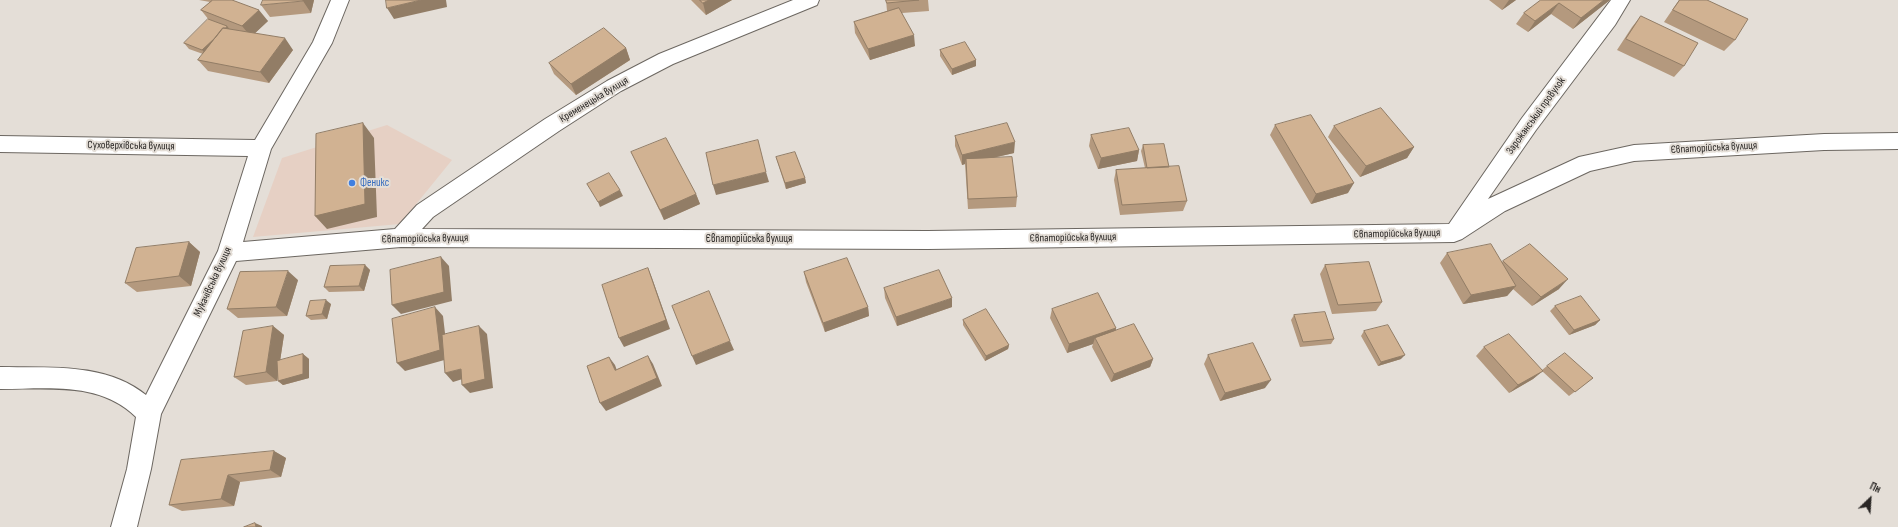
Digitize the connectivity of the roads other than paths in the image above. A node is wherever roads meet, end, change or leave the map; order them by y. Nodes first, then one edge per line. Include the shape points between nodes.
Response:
1 (340, 0) edge
2 (810, 0) edge
3 (1621, 0) edge
4 (1898, 141) edge
5 (0, 144) edge
6 (261, 148) junction
7 (1454, 233) junction
8 (401, 238) junction
9 (229, 252) junction
10 (0, 378) edge
11 (149, 413) junction
12 (124, 527) edge

1 - 6 street, Мукачівська вулиця via 322,43
2 - 8 street, Кременецька вулиця via 666,59 614,86 425,211
3 - 7 street, Зарожанський провулок via 1529,124
4 - 7 street, Євпаторійська вулиця via 1824,142 1627,154 1586,163 1498,205
5 - 6 street, Суховерхівська вулиця
6 - 9 street, Мукачівська вулиця
7 - 8 street, Євпаторійська вулиця via 928,240
8 - 9 street, Євпаторійська вулиця
9 - 11 street, Мукачівська вулиця
10 - 11 street via 76,380 100,384 130,397
11 - 12 street, Мукачівська вулиця via 139,469

